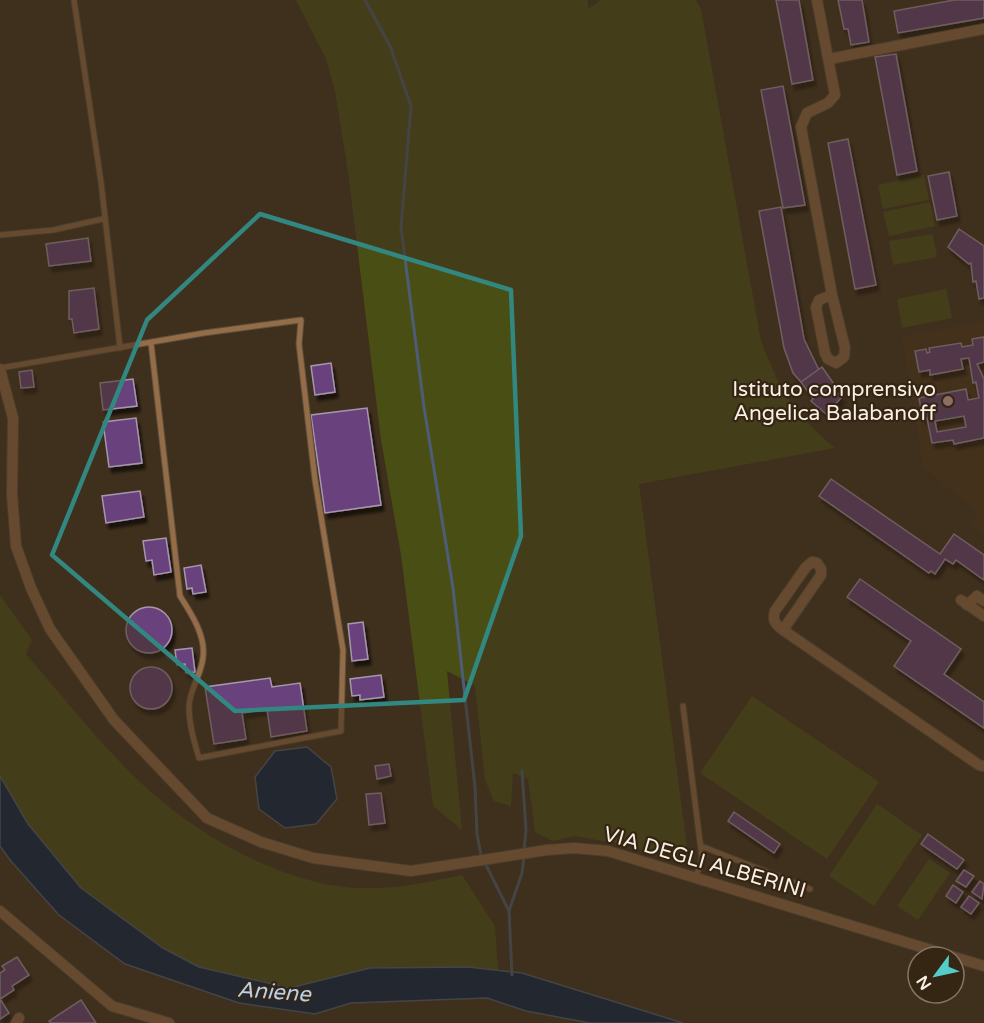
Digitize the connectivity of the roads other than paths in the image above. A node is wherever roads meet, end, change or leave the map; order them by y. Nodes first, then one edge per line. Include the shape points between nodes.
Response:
1 (74, 0) edge
2 (817, 0) edge
3 (984, 29) edge
4 (829, 59) junction
5 (103, 219) junction
6 (0, 235) edge
7 (832, 295) junction
8 (151, 343) junction
9 (120, 348) junction
10 (0, 369) edge
11 (984, 601) edge
12 (984, 616) edge
13 (783, 630) junction
14 (683, 706) dead end
15 (984, 766) edge
16 (701, 846) junction
17 (696, 877) junction
18 (810, 889) dead end
19 (0, 911) edge
20 (915, 945) edge
21 (966, 961) edge
22 (984, 966) edge
23 (169, 1023) edge

1 - 5 lane
2 - 4 street
3 - 4 street
4 - 7 street via 835,95 831,101 807,112 801,127
5 - 6 lane via 53,230
5 - 9 lane
7 - 7 street via 819,300 816,307 825,353 836,363 846,353
8 - 8 lane via 301,320 299,344 315,480 343,650 341,731 199,758 191,733 189,705 203,658 201,638 180,596
8 - 9 lane
9 - 10 lane
10 - 17 street, VIA DEGLI ALBERINI via 13,418 16,546 31,588 50,628 114,720 207,818 261,842 313,858 411,871 574,848 608,851
11 - 12 street via 977,596 964,603
13 - 13 street via 774,621 775,611 806,567 817,563 821,575
13 - 15 street
14 - 16 lane
16 - 17 lane
16 - 18 lane
17 - 20 street, VIA DEGLI ALBERINI
19 - 23 street via 112,1006
21 - 22 street, VIA DEGLI ALBERINI

